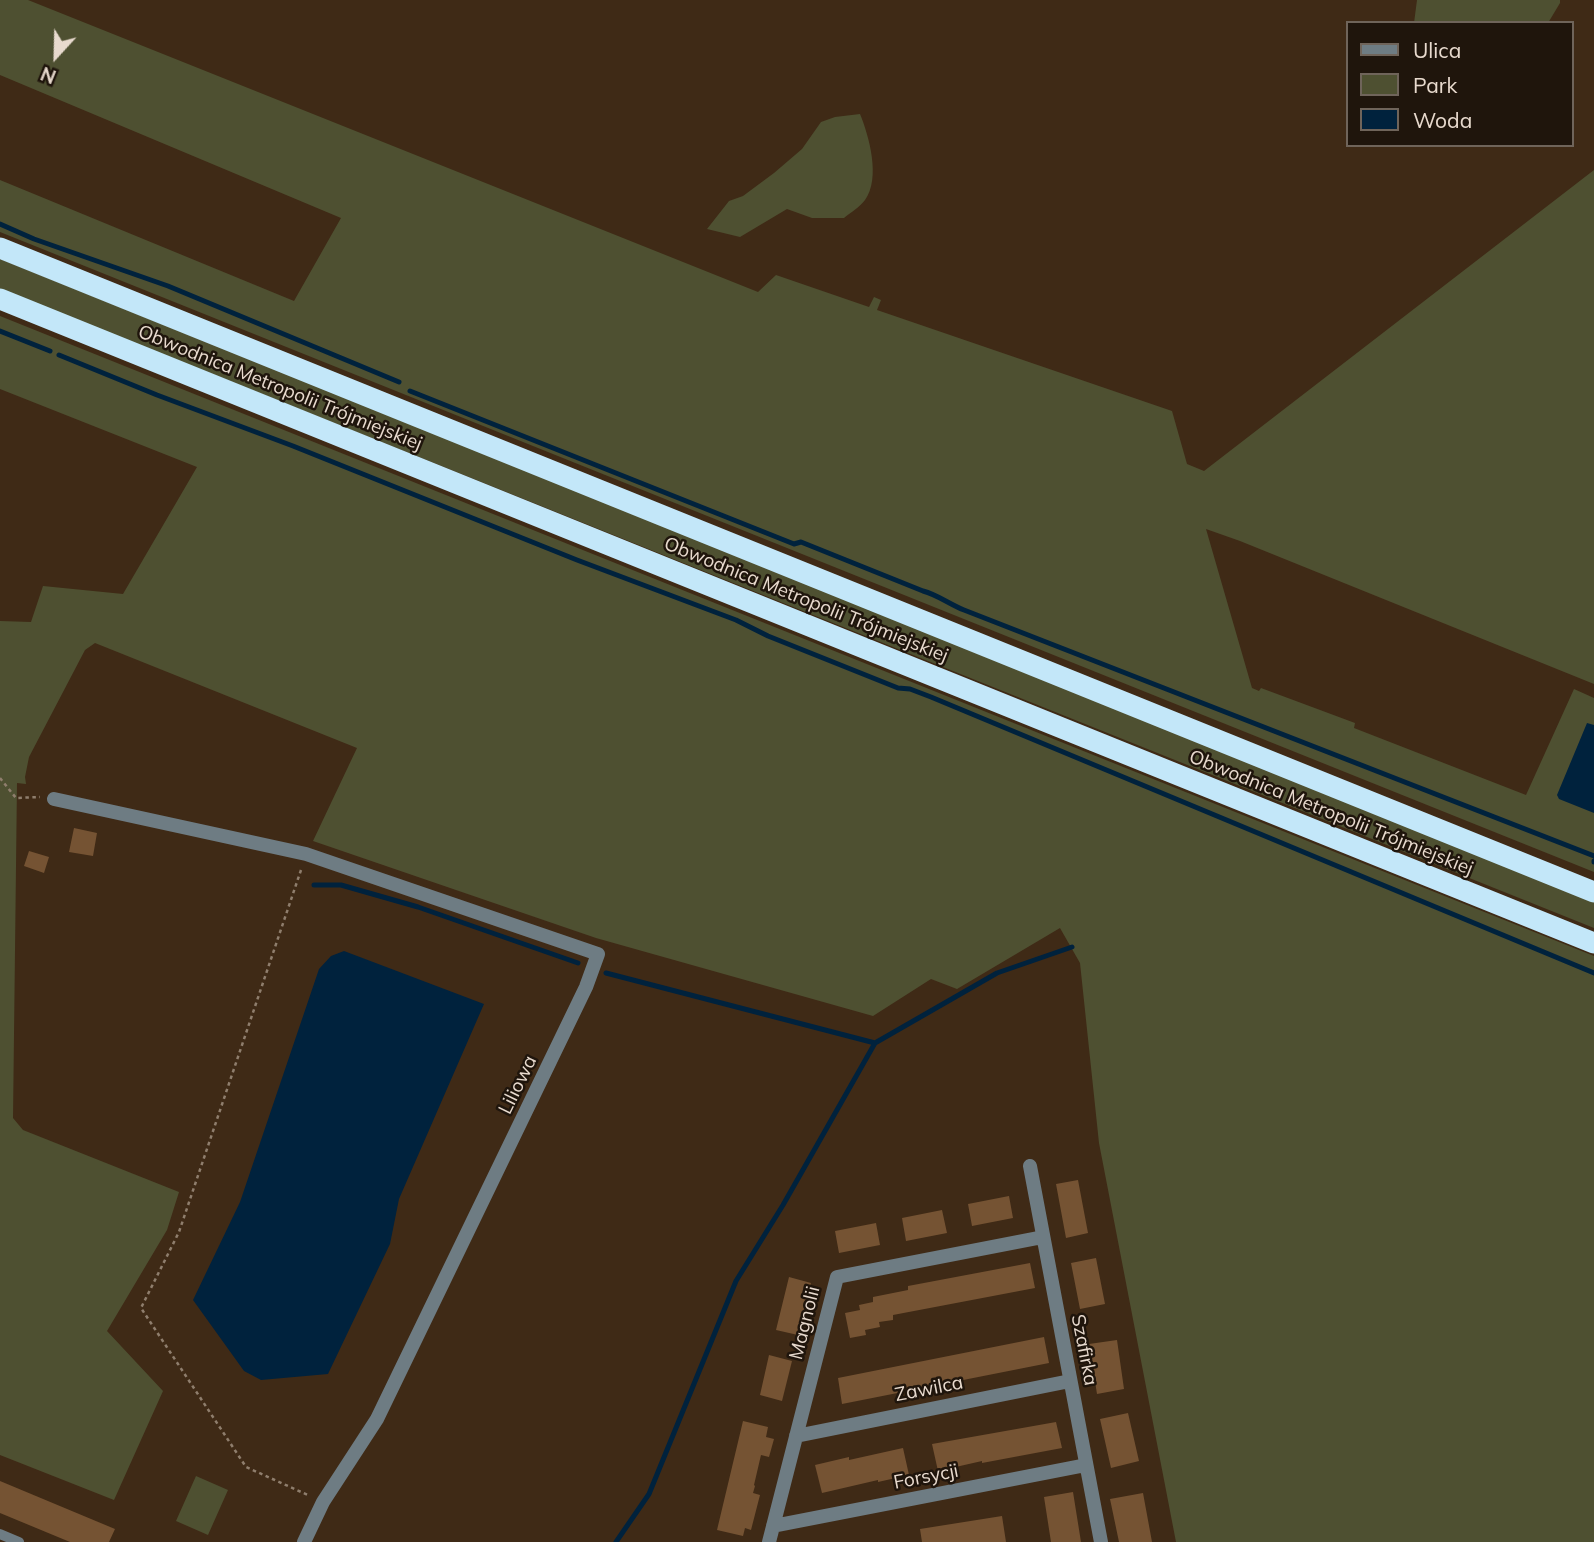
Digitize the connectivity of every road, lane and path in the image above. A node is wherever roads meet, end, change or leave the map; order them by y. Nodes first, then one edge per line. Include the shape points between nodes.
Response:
1 (0, 248) edge
2 (0, 299) edge
3 (0, 778) edge
4 (54, 799) joint
5 (306, 854) junction
6 (1594, 892) edge
7 (1594, 943) edge
8 (1030, 1166) dead end
9 (1044, 1237) junction
10 (1070, 1381) junction
11 (796, 1436) junction
12 (1086, 1465) junction
13 (323, 1502) junction
14 (773, 1526) junction
15 (0, 1534) edge
16 (17, 1541) edge
17 (304, 1542) edge
18 (769, 1542) edge
19 (1101, 1542) edge

1 - 6 highway, Obwodnica Metropolii Trójmiejskiej
2 - 7 highway, Obwodnica Metropolii Trójmiejskiej
3 - 4 path via 16,798
4 - 5 street, Liliowa
5 - 13 path via 178,1233 141,1308 246,1468
5 - 13 street, Liliowa via 598,954 377,1419
8 - 9 street, Szafirka
9 - 10 street, Szafirka
9 - 11 street, Magnolii via 837,1277
10 - 11 street, Zawilca
10 - 12 street, Szafirka
11 - 14 street, Magnolii
12 - 14 street, Forsycji
12 - 19 street, Szafirka
13 - 17 street, Liliowa
14 - 18 street, Magnolii
15 - 16 lane

